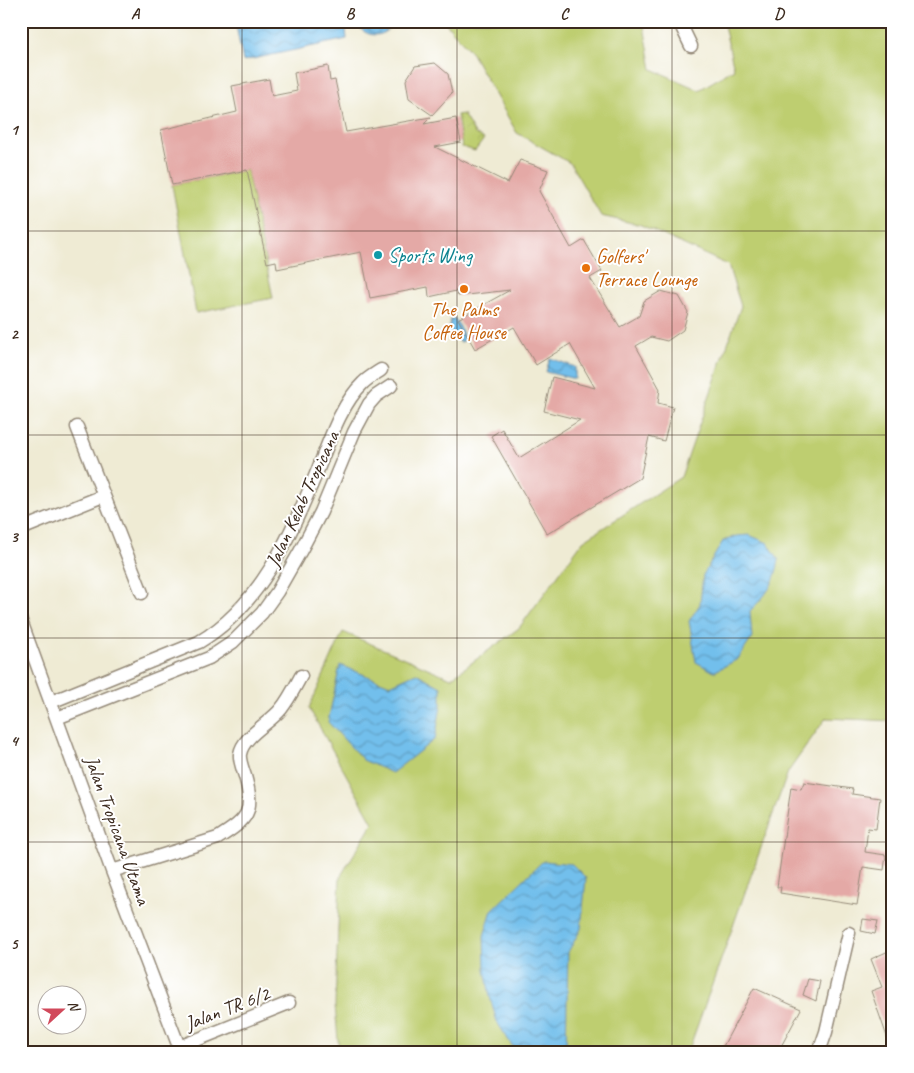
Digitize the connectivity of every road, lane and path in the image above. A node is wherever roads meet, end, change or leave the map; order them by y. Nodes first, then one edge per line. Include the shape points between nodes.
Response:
1 (679, 21) edge
2 (691, 46) dead end
3 (381, 370) dead end
4 (391, 386) dead end
5 (77, 427) dead end
6 (103, 496) junction
7 (21, 529) edge
8 (142, 593) dead end
9 (21, 621) edge
10 (301, 676) dead end
11 (51, 702) junction
12 (57, 718) junction
13 (112, 871) junction
14 (849, 933) dead end
15 (289, 1003) dead end
16 (180, 1049) edge
17 (819, 1052) edge

1 - 2 street
3 - 11 street, Jalan Kelab Tropicana via 362,384 346,406 284,546 253,594 232,616 199,642
4 - 12 street, Jalan Kelab Tropicana via 369,404 301,550 277,592 246,630 209,658
5 - 6 street
6 - 7 street
6 - 8 street
9 - 11 street, Jalan Tropicana Utama
10 - 13 street via 282,707 251,735 240,754 250,792 250,805 245,817 218,838
11 - 12 street, Jalan Tropicana Utama
12 - 13 street, Jalan Tropicana Utama
13 - 16 street, Jalan Tropicana Utama
14 - 17 street
15 - 16 street, Jalan TR 6/2

